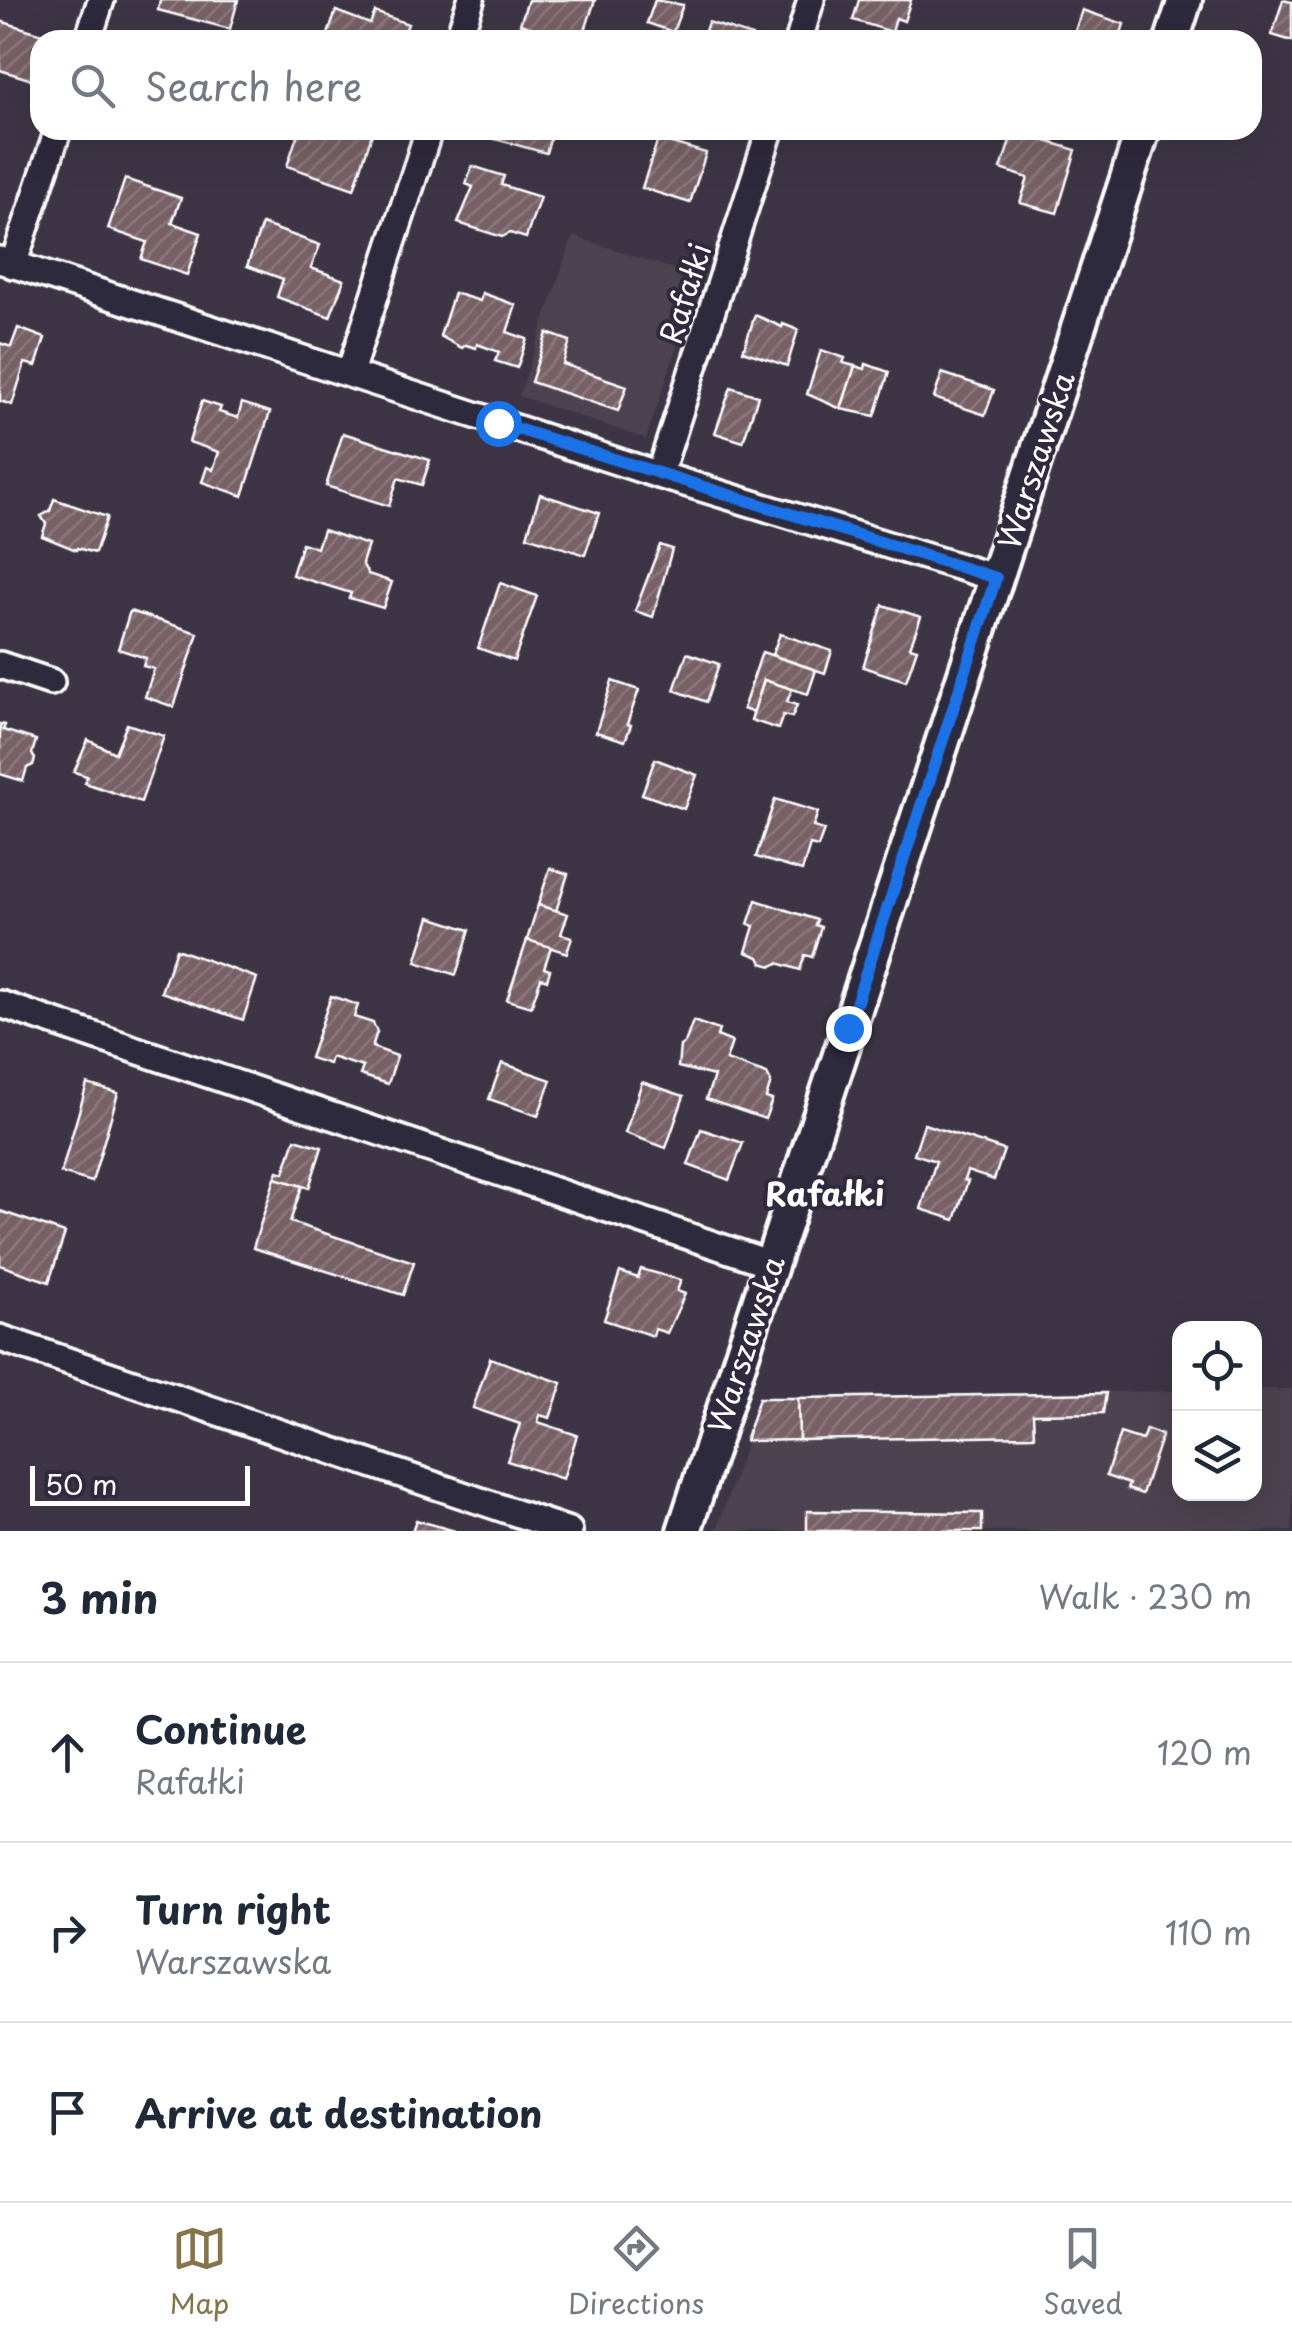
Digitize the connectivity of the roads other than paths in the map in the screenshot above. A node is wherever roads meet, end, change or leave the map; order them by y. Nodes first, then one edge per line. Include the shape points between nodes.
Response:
1 (101, 0) edge
2 (471, 0) edge
3 (812, 0) edge
4 (1185, 0) edge
5 (91, 30) edge
6 (461, 30) edge
7 (802, 30) edge
8 (1175, 30) edge
9 (54, 140) edge
10 (426, 140) edge
11 (767, 140) edge
12 (1140, 140) edge
13 (7, 262) edge
14 (350, 372) junction
15 (660, 475) junction
16 (996, 578) junction
17 (0, 665) edge
18 (50, 682) dead end
19 (0, 1004) edge
20 (771, 1264) junction
21 (0, 1338) edge
22 (569, 1531) edge
23 (684, 1531) edge

1 - 5 street
2 - 6 street
3 - 7 street
4 - 8 street
9 - 13 street
10 - 14 street
11 - 15 street, Rafałki
12 - 16 street, Warszawska
13 - 14 street
14 - 15 street
15 - 16 street
16 - 20 street, Warszawska
17 - 18 street
19 - 20 street
20 - 23 street, Warszawska
21 - 22 street

